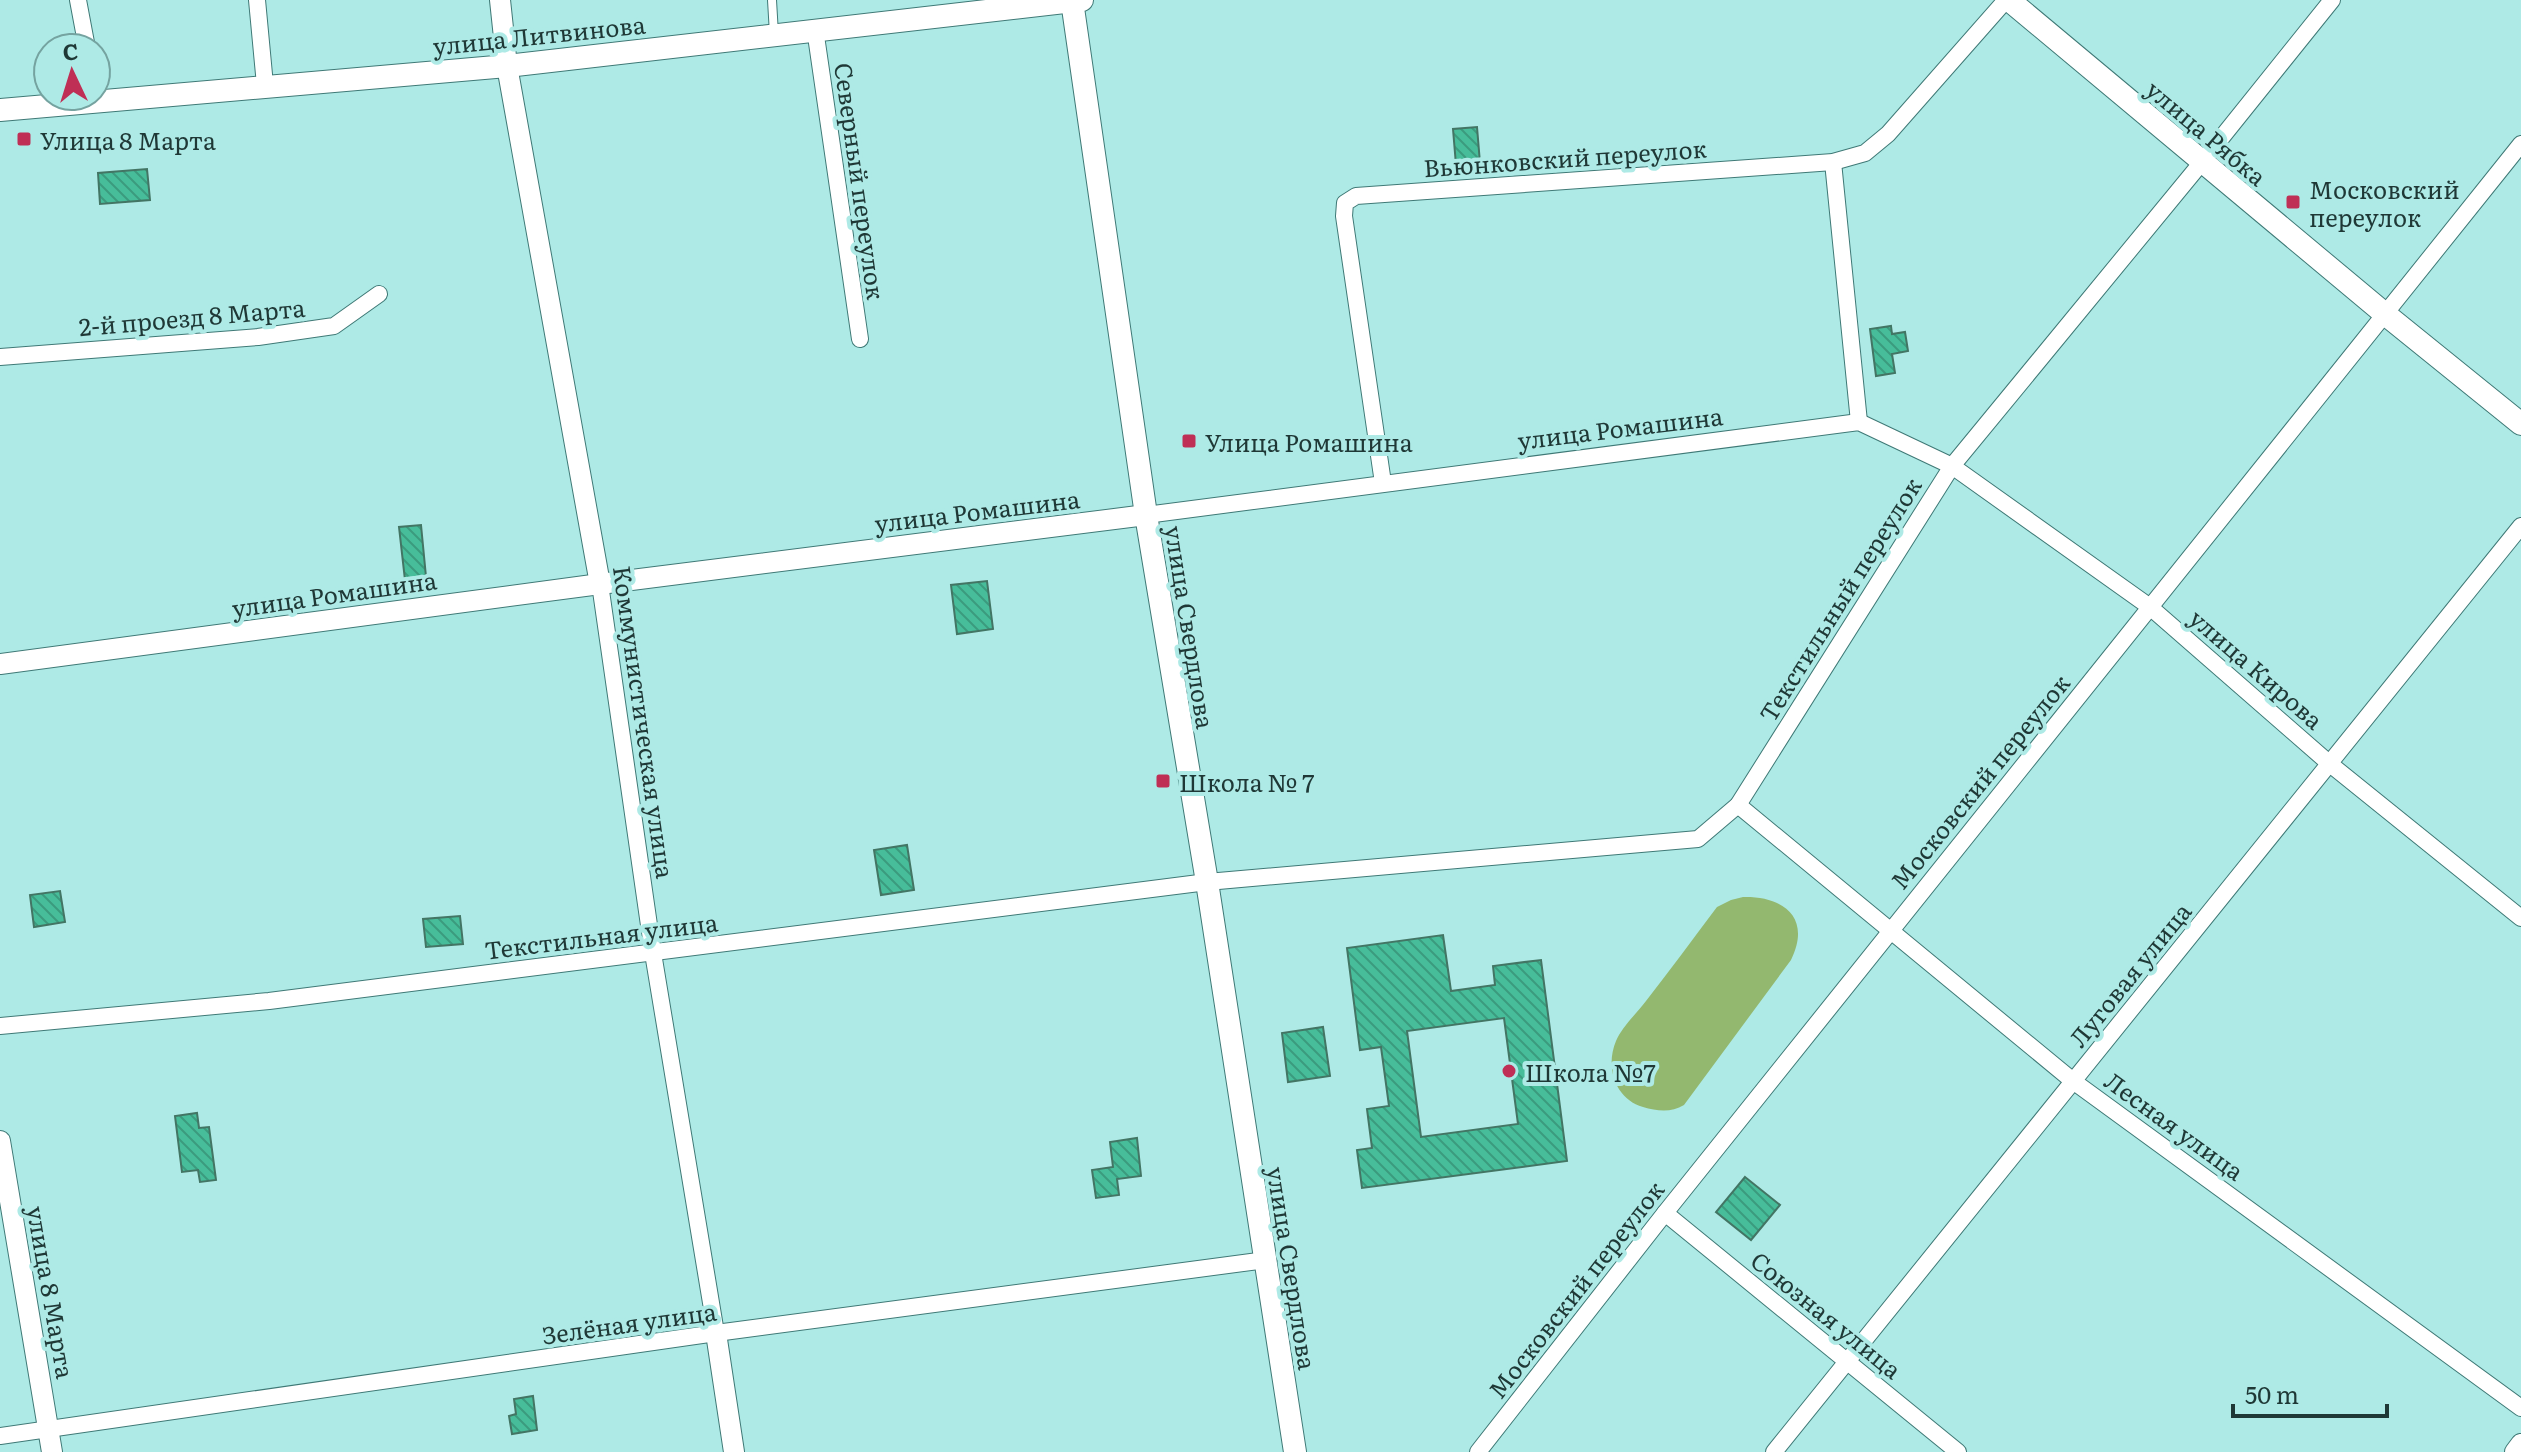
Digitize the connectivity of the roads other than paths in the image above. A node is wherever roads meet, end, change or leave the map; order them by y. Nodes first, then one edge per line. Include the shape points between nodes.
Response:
1 (78, 0) edge
2 (257, 0) edge
3 (500, 0) edge
4 (772, 0) edge
5 (1072, 0) edge
6 (1082, 0) edge
7 (2007, 0) edge
8 (2332, 0) edge
9 (815, 29) junction
10 (84, 32) edge
11 (774, 34) junction
12 (507, 66) junction
13 (265, 85) junction
14 (112, 97) edge
15 (32, 106) edge
16 (0, 110) edge
17 (2521, 144) edge
18 (1833, 162) junction
19 (2202, 162) junction
20 (379, 294) dead end
21 (2385, 314) junction
22 (860, 339) dead end
23 (0, 357) edge
24 (1859, 422) junction
25 (2521, 424) edge
26 (1952, 466) junction
27 (1383, 483) junction
28 (1146, 515) junction
29 (2521, 526) edge
30 (600, 584) junction
31 (2150, 607) junction
32 (0, 664) edge
33 (2330, 764) junction
34 (1738, 805) junction
35 (1207, 882) junction
36 (2521, 918) edge
37 (1890, 931) junction
38 (653, 953) junction
39 (0, 1026) edge
40 (2073, 1081) junction
41 (0, 1141) edge
42 (1665, 1213) junction
43 (1266, 1260) junction
44 (716, 1333) junction
45 (1847, 1361) junction
46 (2521, 1408) edge
47 (49, 1429) junction
48 (0, 1436) edge
49 (2521, 1444) edge
50 (52, 1452) edge
51 (734, 1452) edge
52 (1295, 1452) edge
53 (1478, 1452) edge
54 (1774, 1452) edge
55 (1958, 1452) edge
56 (2515, 1452) edge

1 - 10 street
2 - 13 street
3 - 12 street, Коммунистическая улица
4 - 11 lane
5 - 6 main road, улица Литвинова
5 - 9 main road, улица Литвинова
5 - 28 main road, улица Свердлова
7 - 18 street, Вьюнковский переулок via 1888,134 1865,153
7 - 19 main road, улица Рябка
8 - 19 street, Текстильный переулок
9 - 11 main road, улица Литвинова
9 - 22 street, Северный переулок
11 - 12 main road, улица Литвинова
12 - 13 main road, улица Литвинова
12 - 30 street, Коммунистическая улица
13 - 14 main road, улица Литвинова
15 - 16 main road, улица Литвинова
17 - 21 street, Московский переулок
18 - 24 street
18 - 27 street, Вьюнковский переулок via 1356,196 1345,203
19 - 21 main road, улица Рябка
19 - 26 street, Текстильный переулок
20 - 23 street, 2-й проезд 8 Марта via 334,326
21 - 25 main road, улица Рябка
21 - 31 street, Московский переулок
24 - 26 street
24 - 27 street, улица Ромашина
26 - 31 street, улица Кирова
26 - 34 street, Текстильный переулок
27 - 28 street, улица Ромашина
28 - 30 street, улица Ромашина
28 - 35 main road, улица Свердлова
29 - 33 street, Луговая улица
30 - 32 street, улица Ромашина
30 - 38 street, Коммунистическая улица
31 - 33 street, улица Кирова
31 - 37 street, Московский переулок
33 - 36 street, улица Кирова
33 - 40 street, Луговая улица
34 - 35 street, Текстильный переулок via 1698,839
34 - 37 street, Лесная улица
35 - 38 street, Текстильная улица
35 - 43 main road, улица Свердлова
37 - 40 street, Лесная улица
37 - 42 street, Московский переулок
38 - 39 street, Текстильная улица via 269,1001
38 - 44 street, Коммунистическая улица
40 - 45 street, Луговая улица
40 - 46 street, Лесная улица
41 - 47 street, улица 8 Марта
42 - 45 street, Союзная улица
42 - 53 street, Московский переулок
43 - 44 street, Зелёная улица
43 - 52 main road, улица Свердлова
44 - 47 street, Зелёная улица
44 - 51 street, Коммунистическая улица
45 - 54 street, Луговая улица
45 - 55 street, Союзная улица
47 - 48 street, Зелёная улица
47 - 50 street, улица 8 Марта
49 - 56 street

